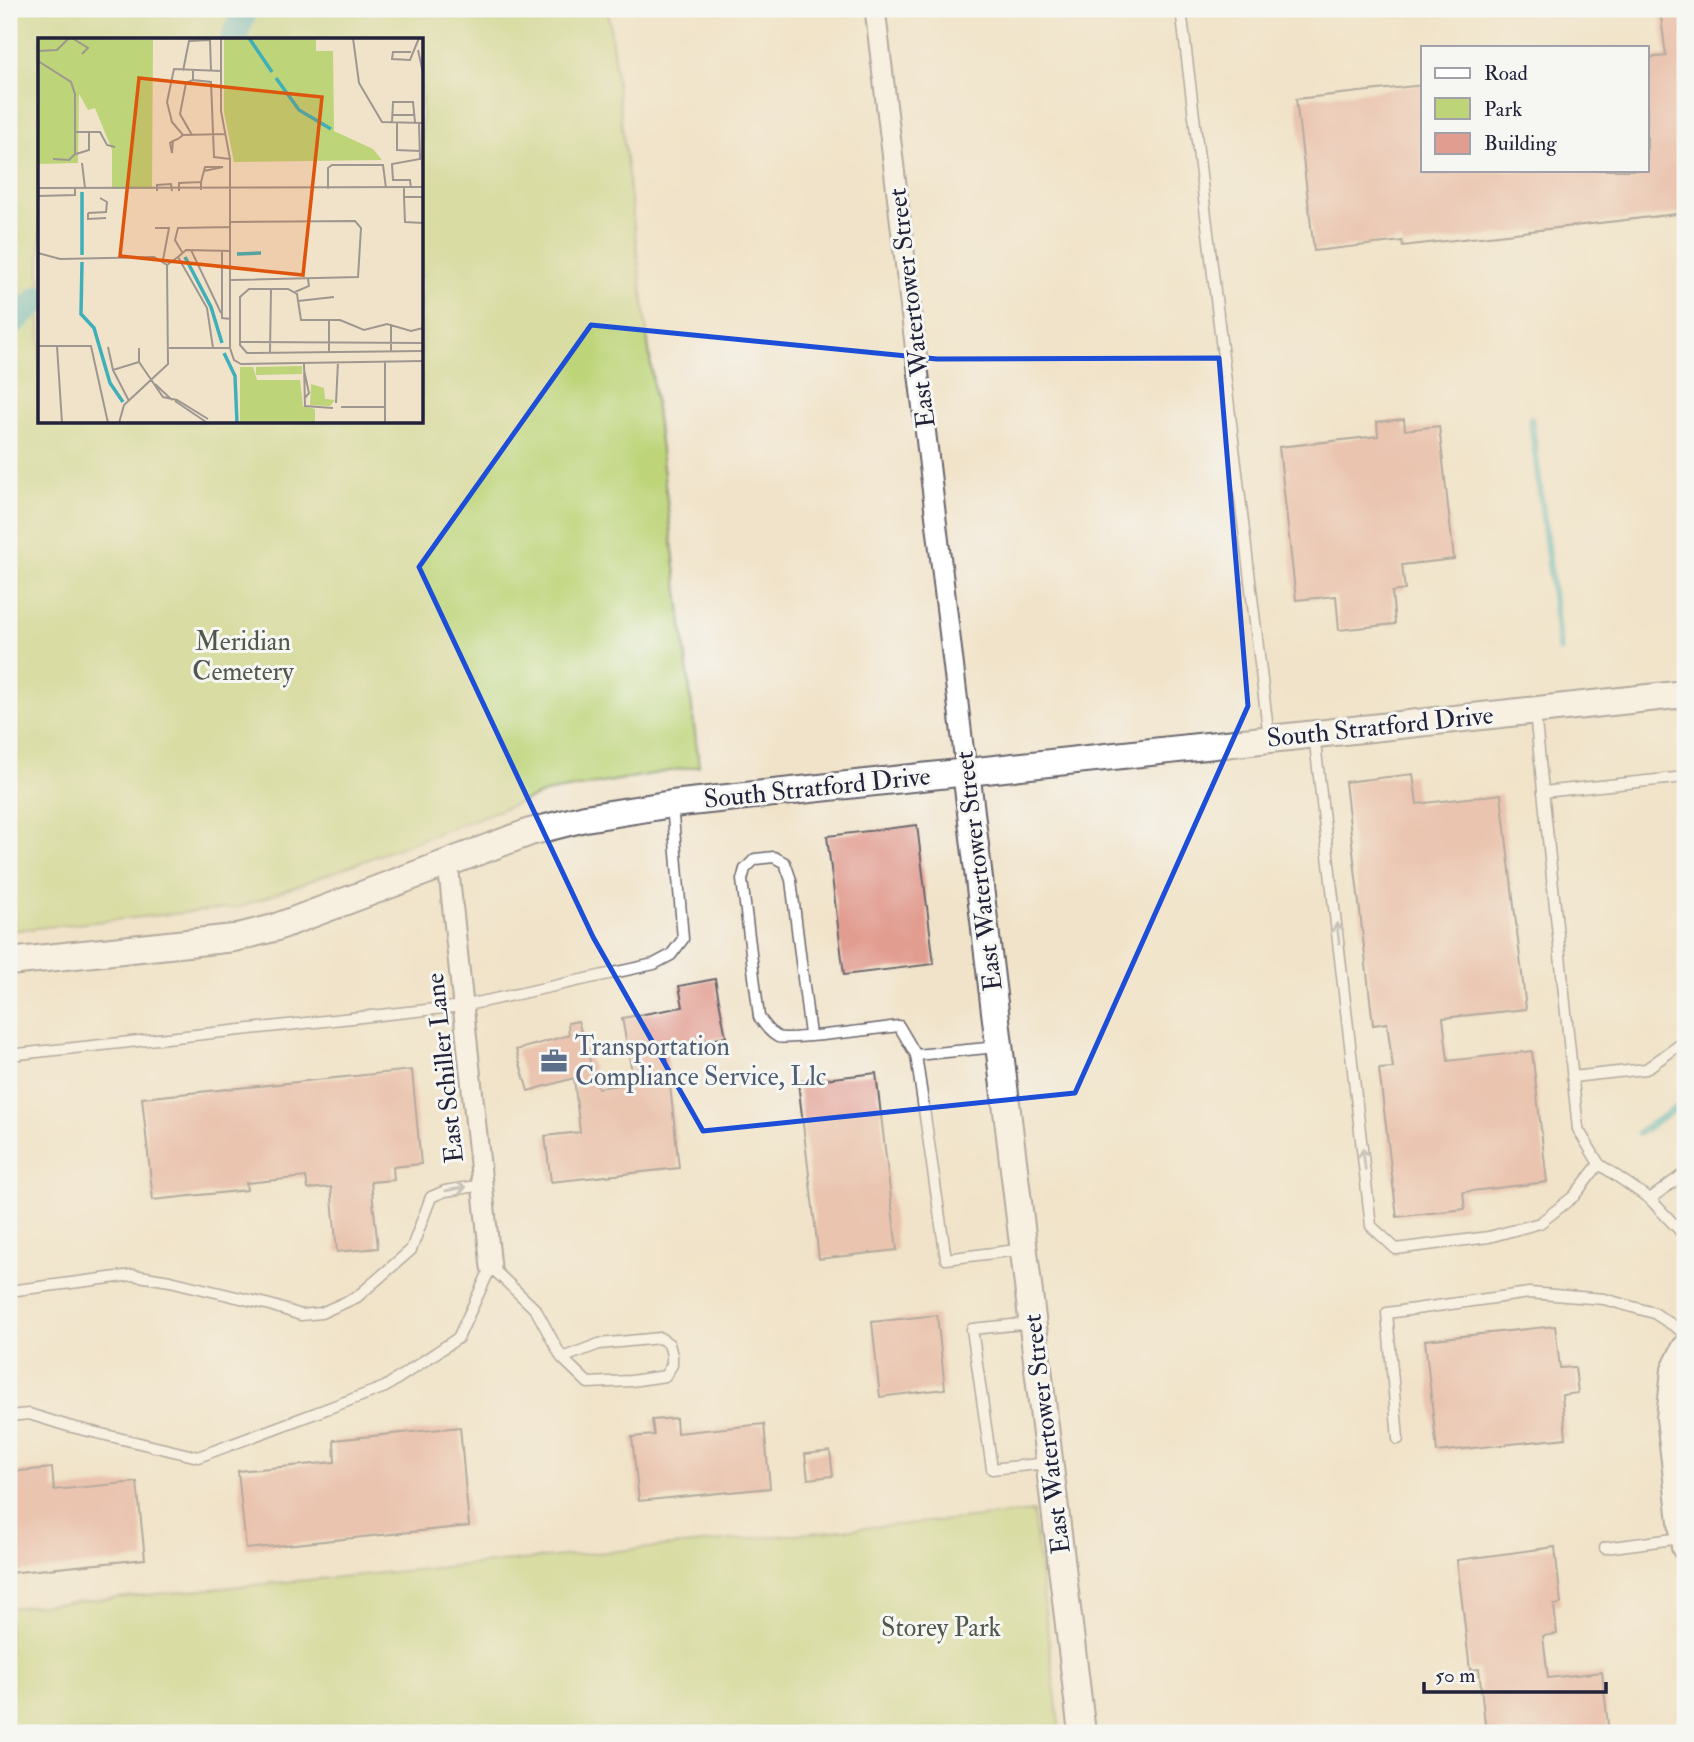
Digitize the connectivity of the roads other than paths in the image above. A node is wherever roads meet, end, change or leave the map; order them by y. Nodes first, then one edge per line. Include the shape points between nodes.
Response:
1 (875, 9) edge
2 (1181, 9) edge
3 (1685, 694) edge
4 (1534, 709) junction
5 (1314, 733) junction
6 (1269, 738) junction
7 (966, 771) junction
8 (1685, 777) edge
9 (1543, 792) junction
10 (672, 804) junction
11 (448, 864) junction
12 (9, 962) edge
13 (463, 1006) junction
14 (810, 1035) junction
15 (1685, 1041) edge
16 (999, 1047) junction
17 (9, 1055) edge
18 (915, 1055) junction
19 (1572, 1077) junction
20 (1599, 1164) junction
21 (1685, 1173) edge
22 (483, 1185) junction
23 (1650, 1199) junction
24 (1685, 1236) edge
25 (1024, 1249) junction
26 (491, 1267) junction
27 (9, 1291) edge
28 (1033, 1323) junction
29 (1685, 1333) edge
30 (1685, 1349) edge
31 (562, 1358) junction
32 (9, 1416) edge
33 (1398, 1440) dead end
34 (1050, 1462) junction
35 (1685, 1541) edge
36 (1605, 1548) dead end
37 (1082, 1733) edge

1 - 7 street, East Watertower Street
2 - 6 lane
3 - 4 street, South Stratford Drive
4 - 5 street, South Stratford Drive
4 - 9 lane
5 - 6 street, South Stratford Drive
20 -> 5 lane via 1574,1196 1540,1223 1489,1237 1396,1249 1371,1226
6 - 7 street, South Stratford Drive
7 - 10 street, South Stratford Drive
7 - 16 street, East Watertower Street
8 - 9 lane
9 - 19 lane
10 - 11 street, South Stratford Drive via 530,832
10 - 13 lane via 683,939 671,955 654,964
11 - 12 street, South Stratford Drive via 274,928 234,938
11 - 13 street, East Schiller Lane
13 - 17 lane
13 - 22 street, East Schiller Lane
14 - 14 lane via 781,1038 759,1017 742,880 755,859 774,857 785,863 791,880
14 - 18 lane via 900,1026
15 - 19 lane via 1646,1069
16 - 18 lane
16 - 25 street, East Watertower Street
18 - 25 lane via 946,1259
19 - 20 lane via 1578,1129
20 - 23 lane
21 - 23 lane
22 - 26 street, East Schiller Lane
27 -> 22 lane via 133,1275 301,1315 321,1313 358,1297 411,1250 431,1197
23 - 24 lane
25 - 28 street, East Watertower Street
26 - 31 lane via 536,1310
26 - 32 lane via 458,1338 385,1387 198,1457 29,1414
28 - 34 street, East Watertower Street
28 - 34 lane via 972,1329 992,1469
29 - 33 lane via 1654,1312 1604,1299 1529,1293 1387,1313
30 - 35 street via 1675,1370 1670,1418
31 - 31 lane via 587,1383 665,1376 672,1365 669,1344 660,1338 599,1344
34 - 37 street, East Watertower Street
35 - 36 lane

